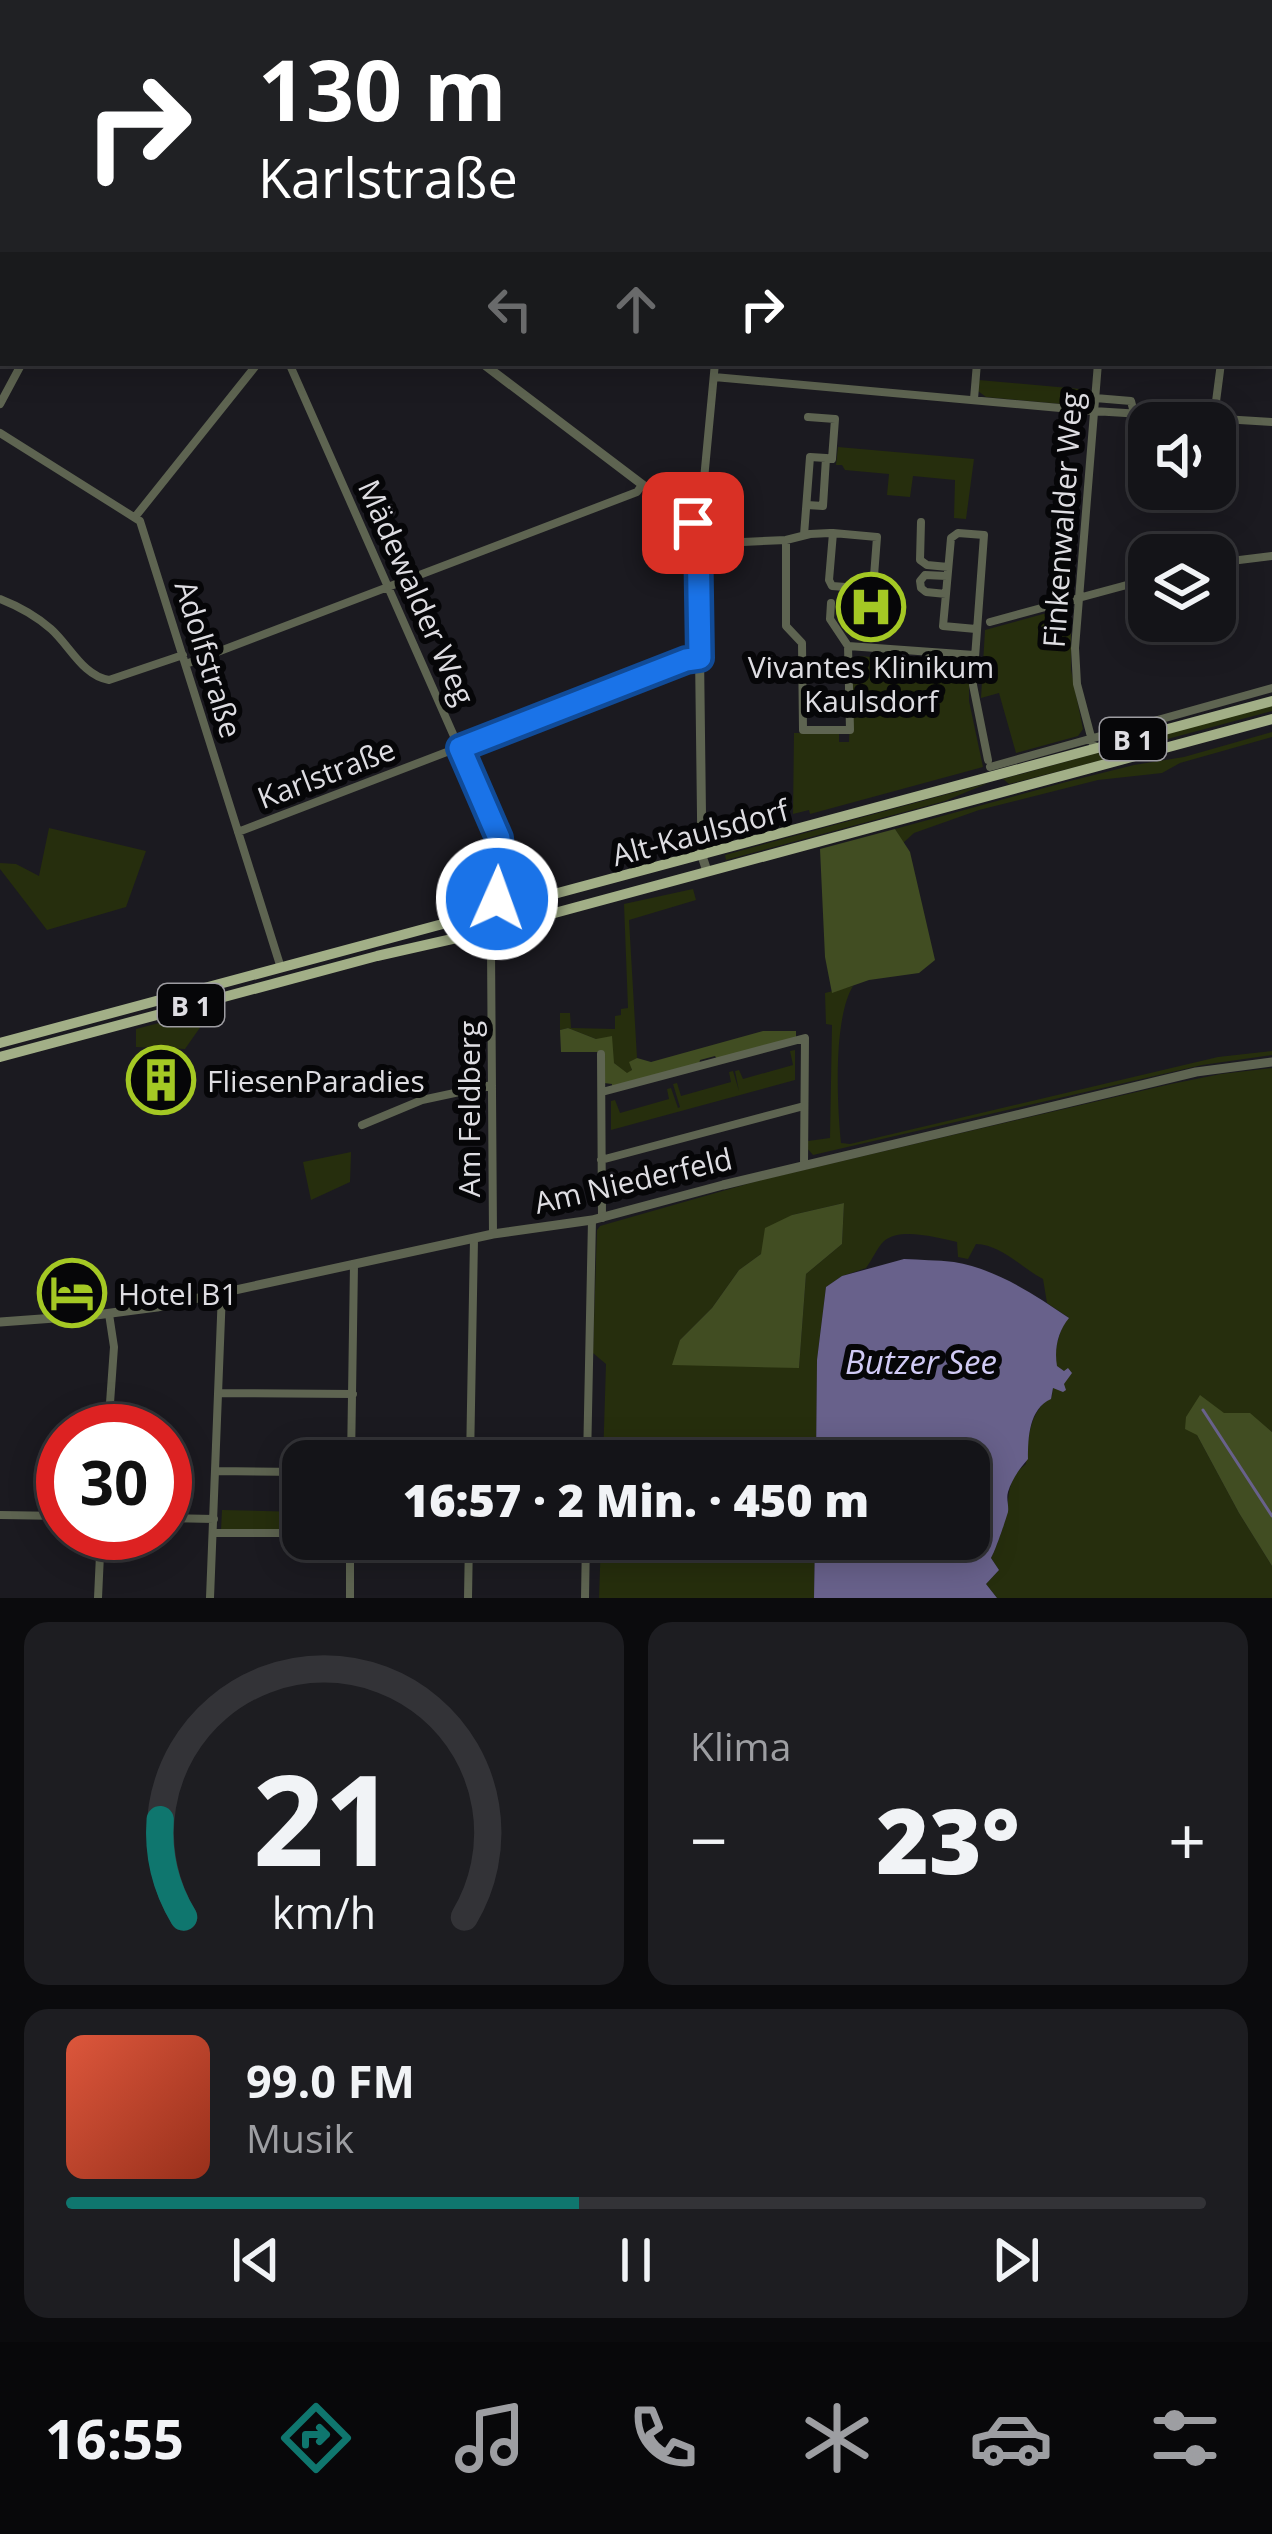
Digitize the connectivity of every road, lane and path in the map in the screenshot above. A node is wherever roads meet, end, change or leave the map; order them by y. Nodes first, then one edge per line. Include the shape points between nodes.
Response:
1 (20, 366) edge
2 (256, 366) edge
3 (291, 366) edge
4 (486, 366) edge
5 (715, 366) edge
6 (977, 366) edge
7 (1098, 366) edge
8 (1222, 366) edge
9 (714, 376) junction
10 (1095, 398) junction
11 (974, 400) junction
12 (1131, 402) edge
13 (1216, 402) edge
14 (0, 404) edge
15 (1094, 411) junction
16 (1128, 413) edge
17 (808, 417) dead end
18 (1236, 419) edge
19 (1272, 422) edge
20 (0, 434) edge
21 (826, 458) junction
22 (641, 485) junction
23 (807, 505) junction
24 (135, 518) junction
25 (921, 522) dead end
26 (693, 523) junction
27 (833, 533) junction
28 (804, 535) junction
29 (786, 540) junction
30 (743, 542) dead end
31 (1272, 556) edge
32 (1236, 560) edge
33 (948, 571) junction
34 (1128, 585) edge
35 (832, 586) junction
36 (388, 587) junction
37 (946, 594) junction
38 (0, 599) edge
39 (1077, 599) junction
40 (989, 622) dead end
41 (976, 629) junction
42 (848, 646) junction
43 (974, 656) junction
44 (700, 658) junction
45 (184, 660) junction
46 (1272, 688) edge
47 (1272, 701) edge
48 (1272, 719) edge
49 (1092, 744) junction
50 (460, 748) junction
51 (238, 832) junction
52 (702, 856) junction
53 (707, 871) junction
54 (494, 912) junction
55 (492, 930) junction
56 (281, 969) junction
57 (0, 1043) edge
58 (601, 1054) dead end
59 (0, 1057) edge
60 (1272, 1062) edge
61 (492, 1085) junction
62 (602, 1092) junction
63 (803, 1106) junction
64 (362, 1125) dead end
65 (601, 1160) junction
66 (804, 1165) junction
67 (597, 1219) junction
68 (493, 1234) junction
69 (473, 1238) junction
70 (354, 1264) junction
71 (222, 1292) junction
72 (109, 1314) junction
73 (0, 1322) edge
74 (220, 1393) junction
75 (353, 1394) junction
76 (110, 1404) edge
77 (352, 1440) edge
78 (470, 1440) edge
79 (588, 1440) edge
80 (216, 1471) junction
81 (282, 1472) edge
82 (0, 1515) edge
83 (36, 1516) edge
84 (192, 1519) edge
85 (214, 1519) junction
86 (213, 1533) junction
87 (282, 1533) edge
88 (100, 1560) edge
89 (350, 1560) edge
90 (469, 1560) edge
91 (586, 1560) edge
92 (98, 1598) edge
93 (210, 1598) edge
94 (350, 1598) edge
95 (468, 1598) edge
96 (585, 1598) edge

1 - 14 street
2 - 24 street
3 - 36 street, Mädewalder Weg
4 - 22 street
5 - 9 street
6 - 11 street
7 - 10 street, Finkenwalder Weg
8 - 13 street
9 - 11 street
9 - 26 street
10 - 12 street
10 - 15 street, Finkenwalder Weg
11 - 15 street
15 - 16 street
15 - 39 street, Finkenwalder Weg
17 - 21 street via 835,419 832,459
18 - 19 street
20 - 24 street
21 - 23 street via 810,457
21 - 23 street via 823,506
22 - 26 street
22 - 36 street
23 - 28 street
24 - 45 street, Adolfstraße
25 - 33 street via 921,562
26 - 44 street
27 - 28 street
27 - 35 street
27 - 35 street via 878,537 873,589
28 - 29 street
29 - 30 street
29 - 42 street via 784,614 802,643 802,730 850,730
31 - 32 street
33 - 37 street
33 - 37 street via 920,583
33 - 41 street via 951,538 984,536
34 - 39 street
35 - 42 street via 830,619
36 - 45 street
36 - 50 street, Mädewalder Weg
37 - 41 street via 943,626
38 - 45 street via 48,626 100,679
39 - 40 street
39 - 49 street, Finkenwalder Weg via 1077,684
41 - 43 street
42 - 43 street
43 - 49 street, Alt-Kaulsdorf via 989,763
44 - 50 street, Karlstraße
44 - 52 street
45 - 51 street, Adolfstraße
46 - 49 street, Alt-Kaulsdorf
47 - 49 main road, Alt-Kaulsdorf / B 1
48 - 53 main road, Alt-Kaulsdorf / B 1
49 - 52 main road, Alt-Kaulsdorf / B 1
50 - 51 street, Karlstraße
50 - 54 street, Mädewalder Weg via 499,838
51 - 56 street, Adolfstraße
52 - 53 street
52 - 54 main road, Alt-Kaulsdorf / B 1
53 - 55 main road, Alt-Kaulsdorf / B 1
54 - 55 street, Am Feldberg
54 - 56 main road, Alt-Kaulsdorf / B 1
55 - 59 main road, Alt-Kaulsdorf / B 1
55 - 61 street, Am Feldberg
56 - 57 main road, Alt-Kaulsdorf / B 1
58 - 62 street
60 - 66 street, Am Niederfeld via 1196,1072
61 - 64 street
61 - 68 street, Am Feldberg
62 - 63 street via 805,1038
62 - 65 street
63 - 65 street
63 - 66 street
65 - 67 street
66 - 67 street, Am Niederfeld
67 - 68 street, Am Niederfeld
67 - 79 street
68 - 69 street, Am Niederfeld
69 - 70 street, Am Niederfeld
69 - 78 street
70 - 71 street, Am Niederfeld
70 - 75 street
71 - 72 street, Am Niederfeld
71 - 74 street
72 - 73 street, Am Niederfeld
72 - 76 street
74 - 75 street
74 - 80 street
75 - 77 street
80 - 81 street
80 - 85 street
82 - 83 street
84 - 85 street
85 - 86 street
86 - 87 street
86 - 93 street
88 - 92 street
89 - 94 street
90 - 95 street
91 - 96 street

